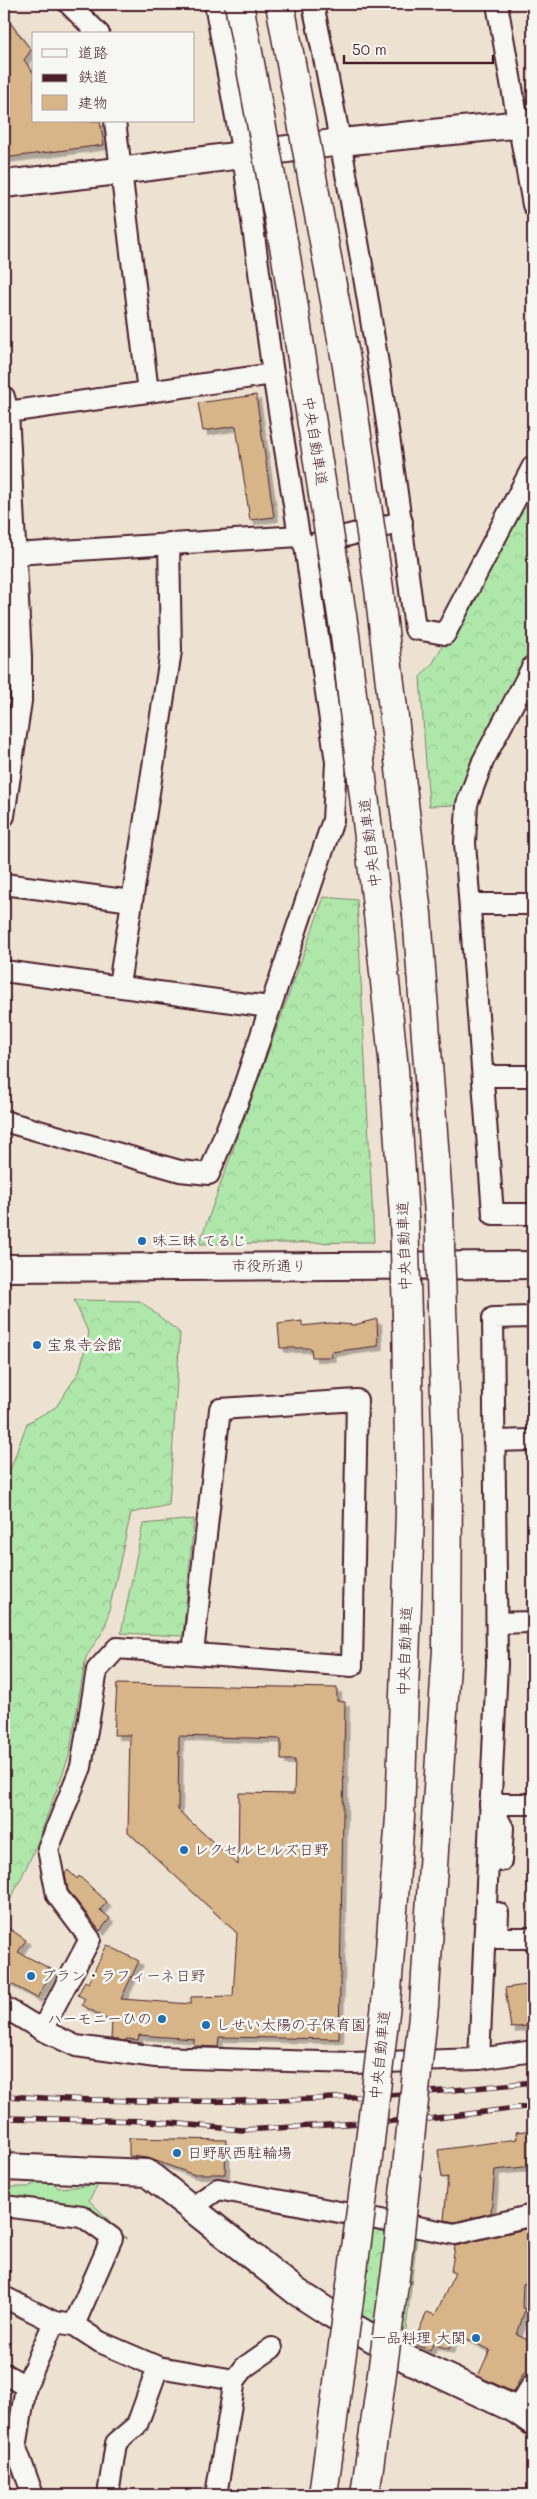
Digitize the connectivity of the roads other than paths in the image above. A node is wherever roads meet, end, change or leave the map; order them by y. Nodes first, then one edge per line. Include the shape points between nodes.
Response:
1 (70, 4) edge
2 (215, 4) edge
3 (240, 4) edge
4 (280, 4) edge
5 (313, 4) edge
6 (498, 4) edge
7 (97, 32) edge
8 (115, 122) edge
9 (526, 124) edge
10 (341, 142) junction
11 (243, 155) junction
12 (120, 171) junction
13 (4, 184) edge
14 (533, 205) edge
15 (273, 374) junction
16 (148, 392) junction
17 (6, 404) edge
18 (533, 466) edge
19 (402, 522) junction
20 (302, 541) junction
21 (169, 543) junction
22 (15, 554) junction
23 (533, 666) edge
24 (4, 816) edge
25 (4, 884) edge
26 (132, 901) junction
27 (471, 904) junction
28 (533, 904) edge
29 (4, 971) edge
30 (119, 985) junction
31 (269, 1007) junction
32 (483, 1076) junction
33 (533, 1076) edge
34 (4, 1121) edge
35 (533, 1214) edge
36 (533, 1264) edge
37 (4, 1268) edge
38 (533, 1317) edge
39 (533, 1440) edge
40 (494, 1441) junction
41 (533, 1622) edge
42 (498, 1623) junction
43 (193, 1653) junction
44 (490, 1804) junction
45 (533, 1804) edge
46 (533, 1938) edge
47 (4, 2007) edge
48 (42, 2030) junction
49 (533, 2051) edge
50 (479, 2059) junction
51 (4, 2167) edge
52 (4, 2206) edge
53 (193, 2207) junction
54 (533, 2215) edge
55 (4, 2297) edge
56 (64, 2323) junction
57 (272, 2348) dead end
58 (158, 2367) junction
59 (4, 2374) edge
60 (235, 2380) junction
61 (533, 2384) edge
62 (26, 2386) junction
63 (525, 2416) edge
64 (33, 2495) edge
65 (108, 2495) edge
66 (216, 2495) edge
67 (323, 2495) edge
68 (365, 2495) edge

1 - 7 street
2 - 11 street
3 - 67 highway, 中央自動車道, bridge via 286,257 345,635 394,1069 404,1217 410,1512 400,1817 386,2004
4 - 68 highway, bridge via 347,366 379,589 417,914 439,1214 448,1484 447,1649 424,2006 397,2262
5 - 10 street
6 - 9 street
8 - 12 street
9 - 10 street
9 - 14 street
10 - 11 street
10 - 19 street
11 - 12 street
11 - 15 street
12 - 13 street
12 - 16 street
15 - 16 street
15 - 20 street
16 - 17 street
17 - 22 street
18 - 19 street via 445,634 415,629
19 - 20 street
20 - 21 street
20 - 31 street via 336,762 333,820
21 - 22 street
21 - 26 street via 171,651
22 - 24 street via 20,700
23 - 27 street via 483,761 467,804 466,843
25 - 26 street
26 - 30 street
27 - 28 street
27 - 32 street
29 - 30 street
30 - 31 street
31 - 34 street via 244,1086 209,1174 180,1172
32 - 33 street
32 - 35 street via 493,1214
36 - 37 street, 市役所通り
38 - 40 street via 493,1318
39 - 40 street
40 - 42 street
41 - 42 street
42 - 44 street
43 - 43 street via 220,1409 357,1400 352,1666
43 - 48 street via 117,1648 97,1670 81,1767 48,1850 57,1895 90,1939
44 - 45 street
44 - 46 street via 503,1828 497,1938
44 - 50 street
47 - 48 street
48 - 50 street via 76,2046 156,2057 352,2063
49 - 50 street
51 - 53 street via 147,2173
52 - 56 street via 82,2216 112,2238
53 - 54 street via 218,2190 455,2234
53 - 63 street via 297,2292 328,2312 410,2360
55 - 56 street
56 - 58 street
56 - 62 street
57 - 60 street via 245,2367
58 - 60 street
58 - 65 street via 137,2425 116,2442
59 - 62 street
60 - 66 street
61 - 63 street
62 - 64 street via 16,2448

